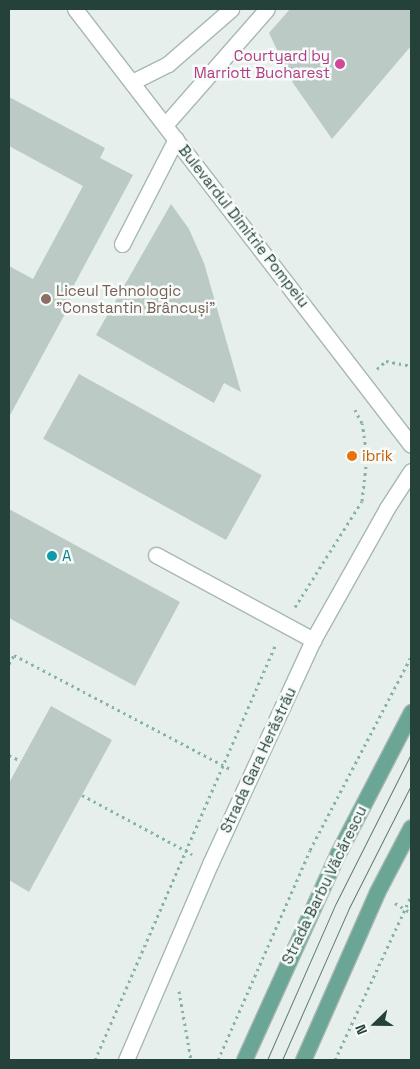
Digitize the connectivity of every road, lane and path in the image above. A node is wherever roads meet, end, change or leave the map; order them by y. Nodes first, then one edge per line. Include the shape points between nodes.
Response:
1 (75, 9) edge
2 (231, 9) edge
3 (268, 9) edge
4 (132, 82) junction
5 (165, 125) junction
6 (176, 139) junction
7 (122, 244) dead end
8 (411, 366) edge
9 (362, 380) junction
10 (411, 445) edge
11 (411, 471) edge
12 (156, 555) dead end
13 (284, 625) junction
14 (313, 640) junction
15 (9, 664) edge
16 (411, 712) edge
17 (9, 755) edge
18 (21, 761) dead end
19 (223, 766) junction
20 (248, 779) junction
21 (82, 794) dead end
22 (411, 826) edge
23 (184, 850) junction
24 (210, 864) junction
25 (411, 896) edge
26 (178, 988) dead end
27 (95, 1060) edge
28 (126, 1060) edge
29 (191, 1060) edge
30 (244, 1060) edge
31 (303, 1060) edge
32 (335, 1060) edge

1 - 4 street, Bulevardul Dimitrie Pompeiu
2 - 4 street via 168,64
3 - 5 street
4 - 5 street, Bulevardul Dimitrie Pompeiu
5 - 6 street, Bulevardul Dimitrie Pompeiu
6 - 7 street
6 - 9 street, Bulevardul Dimitrie Pompeiu
8 - 9 path via 386,361
9 - 10 street, Bulevardul Dimitrie Pompeiu
9 - 13 path via 348,397 362,423 367,457 362,501
11 - 14 street, Strada Gara Herăstrău via 382,516
12 - 13 street
13 - 14 street
13 - 19 path
14 - 20 street, Strada Gara Herăstrău
15 - 19 path via 14,655
16 - 30 main road, Strada Barbu Văcărescu via 338,853
17 - 18 path
19 - 20 path
19 - 23 path
20 - 24 street, Strada Gara Herăstrău
21 - 23 path
22 - 31 main road via 377,892
23 - 24 path
23 - 27 path
24 - 28 street, Strada Gara Herăstrău
25 - 32 path
26 - 29 path

